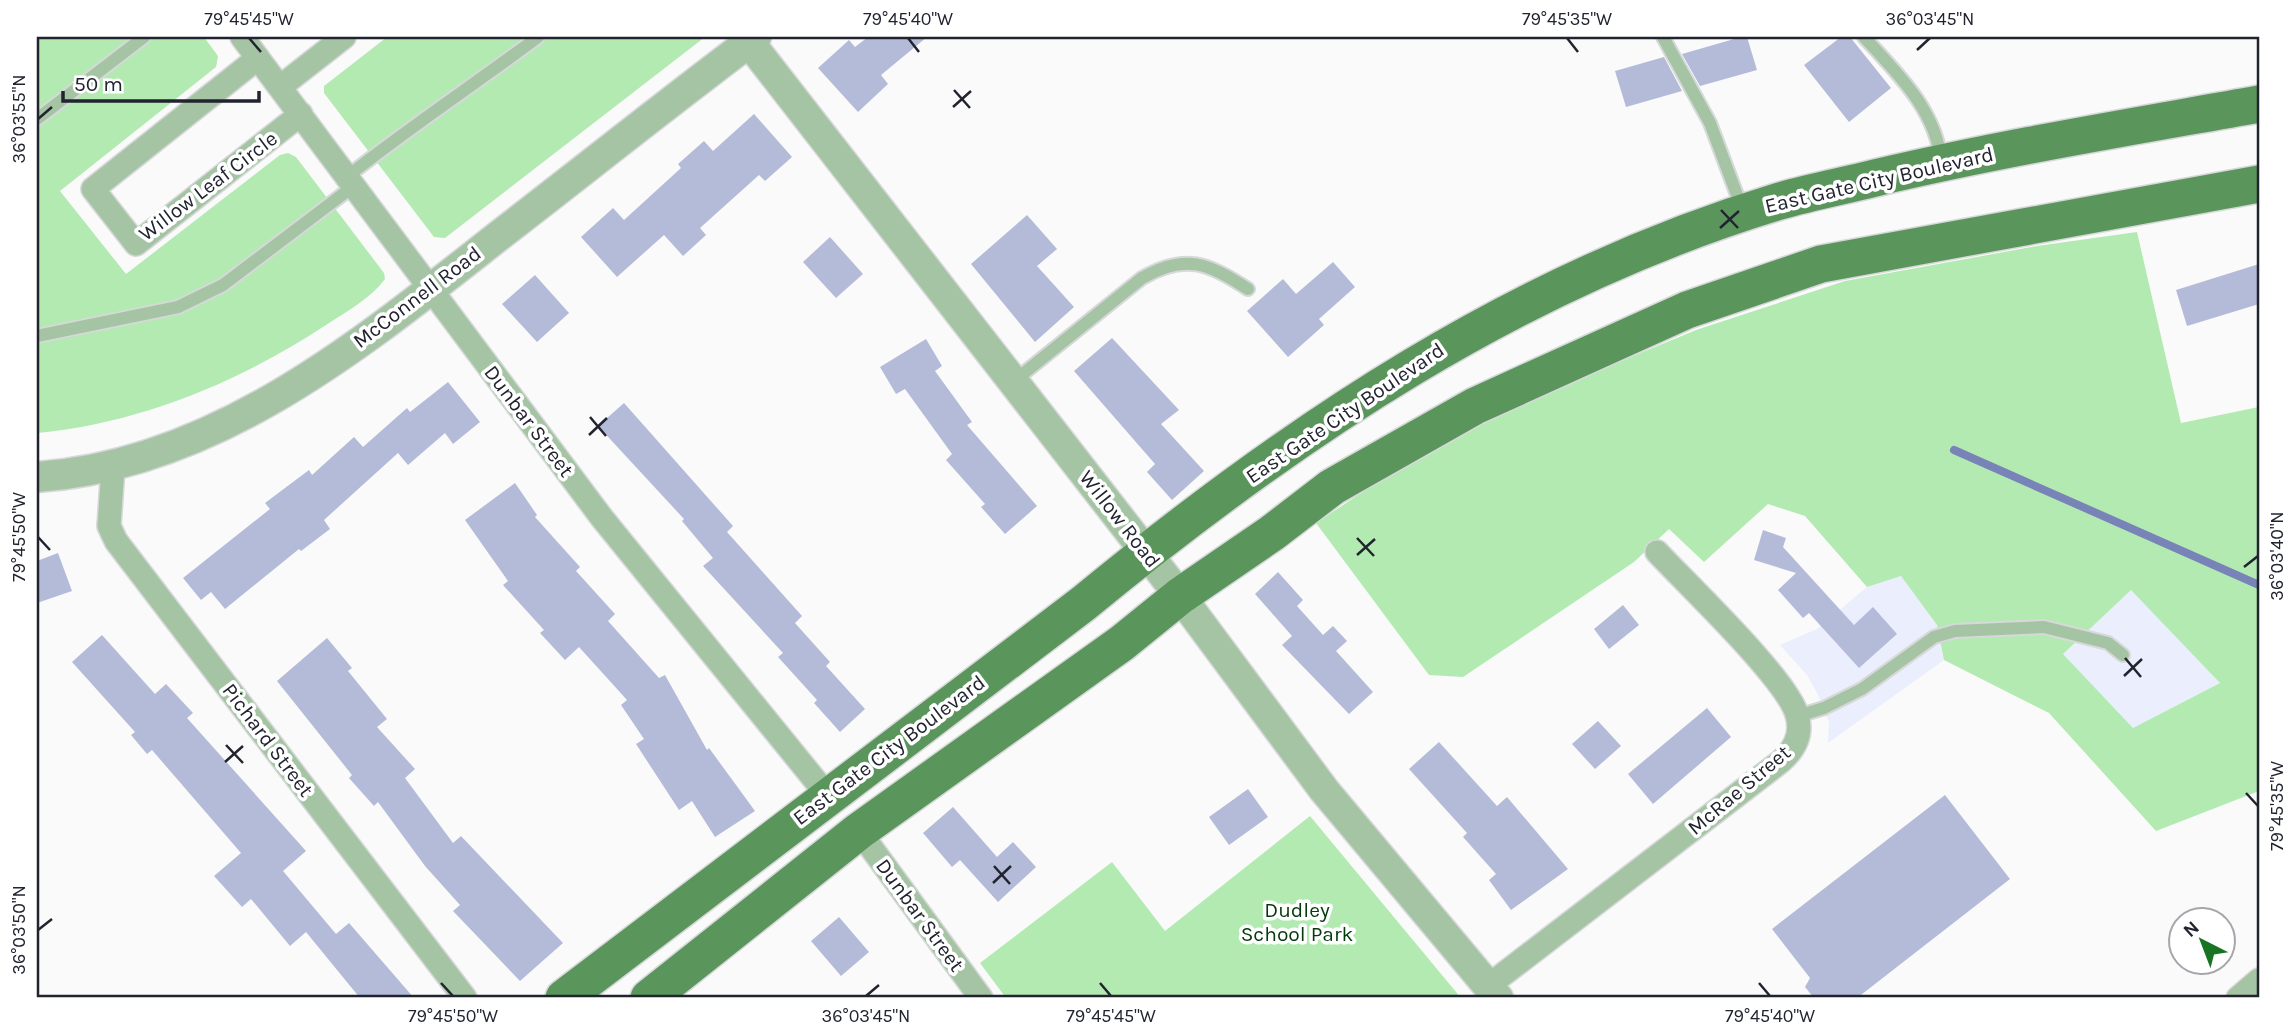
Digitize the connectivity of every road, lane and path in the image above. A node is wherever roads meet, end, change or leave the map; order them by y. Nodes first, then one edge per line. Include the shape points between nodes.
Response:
1 (144, 37) edge
2 (242, 37) edge
3 (344, 37) edge
4 (538, 37) edge
5 (1663, 37) edge
6 (1864, 37) edge
7 (750, 39) edge
8 (258, 58) junction
9 (280, 87) junction
10 (2259, 104) edge
11 (301, 114) junction
12 (37, 120) edge
13 (1941, 163) junction
14 (352, 181) junction
15 (2259, 184) edge
16 (1744, 214) junction
17 (1248, 289) dead end
18 (430, 290) junction
19 (37, 336) edge
20 (1013, 382) junction
21 (113, 467) junction
22 (37, 477) edge
23 (1146, 552) junction
24 (1657, 552) dead end
25 (1180, 596) junction
26 (2123, 655) dead end
27 (1798, 716) junction
28 (828, 796) junction
29 (859, 831) junction
30 (2259, 980) edge
31 (1493, 992) edge
32 (465, 998) edge
33 (564, 998) edge
34 (649, 998) edge
35 (981, 998) edge
36 (2238, 998) edge

1 - 12 lane
2 - 8 street, Dunbar Street
3 - 9 street
4 - 14 lane via 417,121
5 - 16 lane via 1710,123
6 - 13 lane via 1919,103 1939,137
7 - 18 street, McConnell Road
7 - 20 street, Willow Road
8 - 9 street, Dunbar Street
8 - 11 street, Willow Leaf Circle via 93,189 136,244
9 - 11 street, Dunbar Street
10 - 13 main road, East Gate City Boulevard
11 - 14 street, Dunbar Street
13 - 16 main road, East Gate City Boulevard via 1780,201
14 - 18 street, Dunbar Street
14 - 19 lane via 223,285 178,307
15 - 25 main road via 1822,264 1687,310 1475,406 1332,488
16 - 23 main road, East Gate City Boulevard via 1614,261 1480,326 1317,426
17 - 20 lane via 1196,262 1163,266
18 - 21 street, McConnell Road via 312,374 230,422
18 - 28 street, Dunbar Street via 602,518
20 - 23 street, Willow Road
21 - 22 street, McConnell Road
21 - 32 street, Pichard Street via 109,526 116,541
23 - 25 street, Willow Road
23 - 28 main road, East Gate City Boulevard
24 - 27 street, McRae Street via 1781,685
25 - 29 main road via 1122,643
25 - 31 street, Willow Road via 1324,790
26 - 27 lane via 2108,643 2044,628 1955,631 1934,637 1862,689
27 - 31 street, McRae Street via 1798,736 1780,762
28 - 33 main road, East Gate City Boulevard
29 - 34 main road
29 - 35 street, Dunbar Street
30 - 36 street

